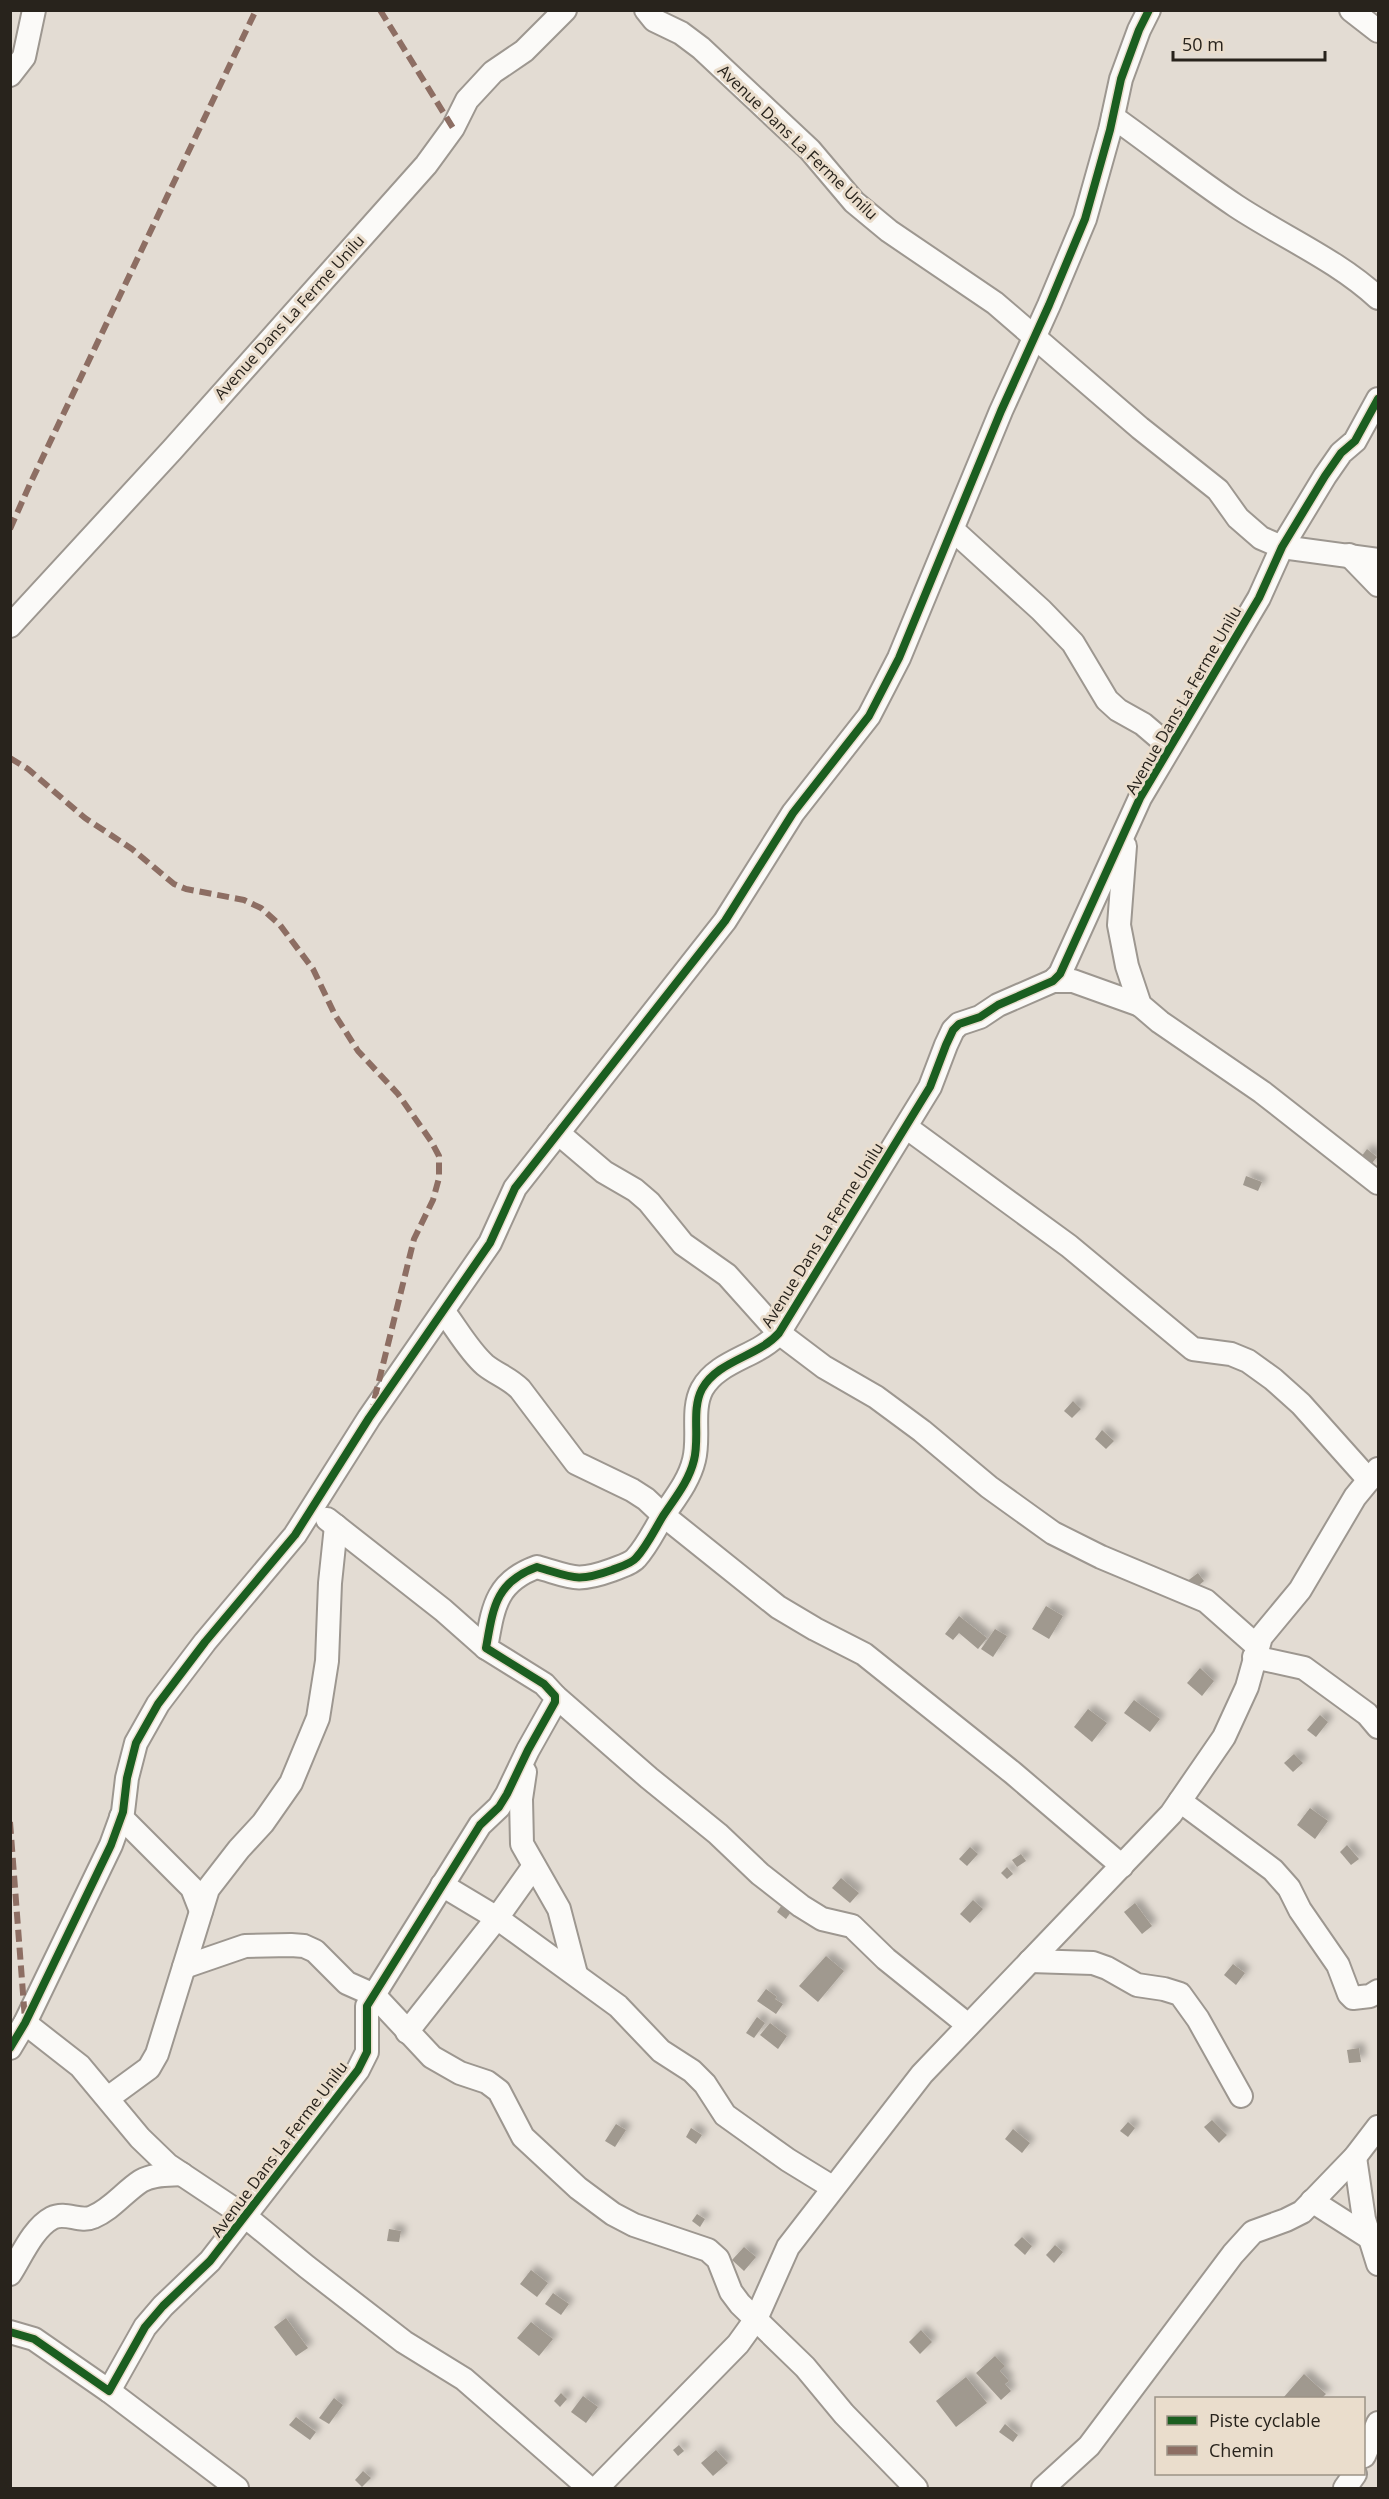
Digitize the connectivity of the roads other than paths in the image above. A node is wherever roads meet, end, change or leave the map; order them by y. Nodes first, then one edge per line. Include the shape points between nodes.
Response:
1 (34, 10) edge
2 (565, 10) edge
3 (646, 10) edge
4 (1149, 10) edge
5 (1351, 10) edge
6 (1378, 31) edge
7 (10, 75) edge
8 (1113, 117) junction
9 (1378, 298) edge
10 (1033, 338) junction
11 (1378, 399) edge
12 (952, 530) junction
13 (1282, 547) junction
14 (1349, 555) junction
15 (1378, 560) edge
16 (1378, 585) edge
17 (10, 626) edge
18 (1170, 747) junction
19 (1126, 829) junction
20 (1053, 981) junction
21 (1140, 1005) junction
22 (906, 1127) junction
23 (558, 1133) junction
24 (1378, 1183) edge
25 (444, 1312) junction
26 (778, 1333) junction
27 (1374, 1475) edge
28 (312, 1508) junction
29 (663, 1515) junction
30 (336, 1526) junction
31 (486, 1648) junction
32 (1256, 1652) junction
33 (555, 1696) junction
34 (1378, 1727) edge
35 (528, 1750) junction
36 (1180, 1801) junction
37 (121, 1817) junction
38 (534, 1866) junction
39 (1122, 1866) junction
40 (442, 1884) junction
41 (201, 1911) junction
42 (497, 1918) junction
43 (1030, 1961) junction
44 (184, 1967) junction
45 (576, 1974) junction
46 (1378, 1991) edge
47 (374, 1995) junction
48 (25, 2023) junction
49 (968, 2025) junction
50 (407, 2032) junction
51 (10, 2048) edge
52 (1241, 2096) dead end
53 (108, 2098) junction
54 (1378, 2127) edge
55 (1355, 2157) junction
56 (182, 2174) junction
57 (832, 2187) junction
58 (1312, 2201) junction
59 (246, 2217) junction
60 (1370, 2238) junction
61 (1378, 2264) edge
62 (10, 2274) edge
63 (756, 2319) junction
64 (15, 2328) edge
65 (109, 2391) junction
66 (1378, 2422) edge
67 (1365, 2454) edge
68 (1354, 2475) edge
69 (610, 2484) edge
70 (237, 2488) edge
71 (589, 2488) edge
72 (916, 2488) edge
73 (1043, 2488) edge
74 (1345, 2488) edge

1 - 7 street via 24,57
2 - 17 street, Avenue Dans La Ferme Unilu via 524,51 493,72 467,100 453,128 426,165
3 - 10 street, Avenue Dans La Ferme Unilu via 654,20 701,48 810,150 854,202 995,303
4 - 8 street via 1121,79
5 - 6 street
8 - 9 street via 1236,205 1360,281
8 - 10 street via 1085,219
10 - 12 street
10 - 13 street, Avenue Dans La Ferme Unilu via 1218,490 1238,518 1261,538
11 - 13 street, Avenue Dans La Ferme Unilu via 1355,441 1325,476
12 - 18 street via 1073,643 1107,700
12 - 23 street via 899,658 868,717 793,813 725,921
13 - 14 street
13 - 18 street, Avenue Dans La Ferme Unilu via 1258,598
14 - 15 street
14 - 16 street
18 - 19 street, Avenue Dans La Ferme Unilu
19 - 20 street, Avenue Dans La Ferme Unilu via 1072,950
19 - 21 street via 1119,925
20 - 21 street via 1073,981
20 - 22 street, Avenue Dans La Ferme Unilu via 959,1024 938,1061 930,1087
21 - 24 street via 1262,1092
22 - 26 street, Avenue Dans La Ferme Unilu
22 - 27 street via 1069,1246 1193,1349 1231,1354 1273,1379
23 - 25 street via 515,1188 490,1243
23 - 26 street via 604,1172 649,1202 683,1244 727,1275
25 - 28 street
25 - 29 street via 479,1359 520,1389 576,1463 632,1490
26 - 29 street, Avenue Dans La Ferme Unilu via 770,1344 716,1373 704,1386 696,1413 694,1461 688,1478
26 - 32 street via 912,1424 1053,1533 1206,1601
27 - 32 street via 1355,1497 1300,1590 1261,1637
28 - 30 street
28 - 37 street via 295,1535 158,1704 136,1743
29 - 31 street, Avenue Dans La Ferme Unilu via 635,1560 588,1579 537,1567 509,1581 496,1599
29 - 39 street via 778,1607 864,1654
30 - 31 street
30 - 41 street via 327,1661 318,1718 291,1783 208,1889
31 - 33 street via 544,1684
32 - 34 street via 1304,1668 1367,1714
32 - 36 street via 1247,1687 1224,1737
33 - 35 street, Avenue Dans La Ferme Unilu
33 - 49 street via 760,1874 822,1918 852,1926 886,1959
35 - 38 street via 520,1832
35 - 40 street, Avenue Dans La Ferme Unilu via 499,1807 480,1825
36 - 39 street
36 - 46 street via 1273,1869 1338,1965 1353,1998
37 - 41 street via 192,1888
37 - 48 street
38 - 42 street
38 - 45 street via 560,1909
39 - 43 street
40 - 42 street
40 - 47 street, Avenue Dans La Ferme Unilu
41 - 44 street
42 - 45 street
42 - 50 street
43 - 49 street
43 - 52 street via 1093,1963 1137,1985 1180,1994
44 - 47 street via 245,1946 304,1946 315,1951 347,1983
44 - 53 street via 149,2068
45 - 57 street via 618,2006 661,2051 692,2071 725,2115
47 - 50 street
47 - 59 street, Avenue Dans La Ferme Unilu via 367,2006 367,2052 358,2070
48 - 51 street
48 - 53 street via 80,2066
49 - 57 street via 922,2074
50 - 63 street via 432,2057 499,2091 523,2137 613,2214 708,2250 718,2259 740,2304
53 - 56 street via 140,2138
54 - 55 street
55 - 58 street
55 - 60 street
56 - 59 street
56 - 62 street via 142,2181 92,2218 51,2218 37,2232
57 - 63 street via 788,2247
58 - 60 street
58 - 73 street via 1302,2212 1253,2232 1239,2246 1089,2446
59 - 65 street, Avenue Dans La Ferme Unilu via 210,2261 145,2327
59 - 71 street via 404,2342 464,2379
60 - 61 street
63 - 69 street via 738,2344
63 - 72 street
64 - 65 street
65 - 70 street
66 - 67 street
68 - 74 street

